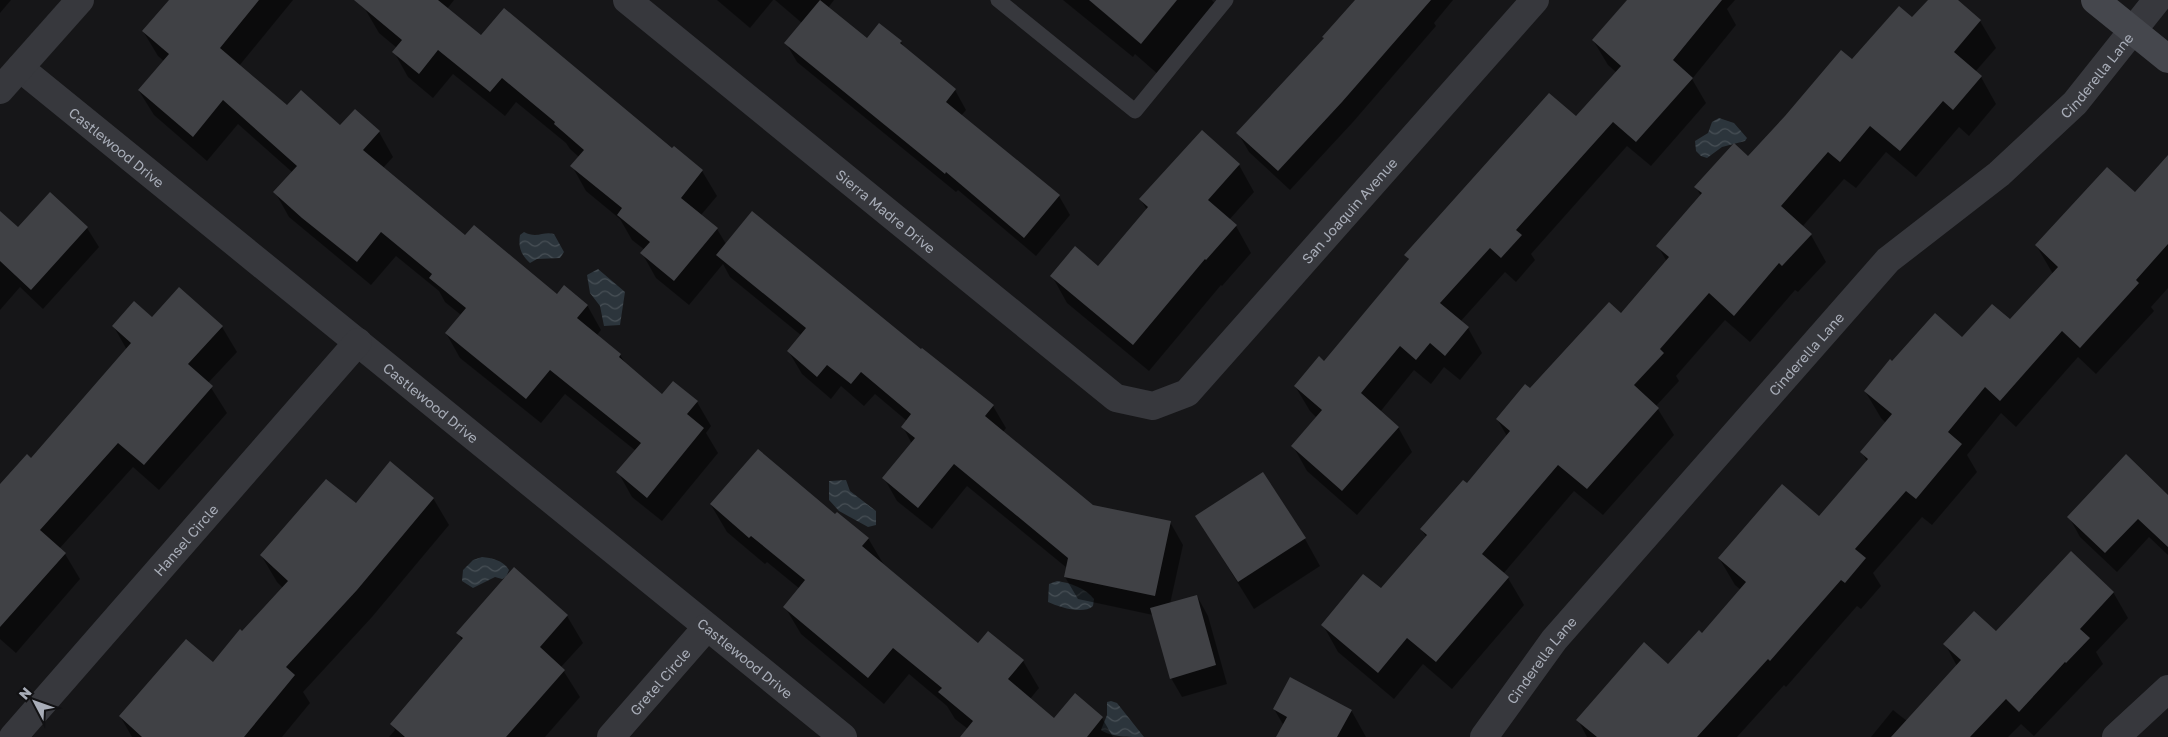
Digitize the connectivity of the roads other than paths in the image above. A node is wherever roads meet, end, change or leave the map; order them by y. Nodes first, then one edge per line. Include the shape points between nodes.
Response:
1 (80, 0) edge
2 (627, 0) edge
3 (998, 0) edge
4 (1226, 0) edge
5 (1535, 0) edge
6 (2095, 0) edge
7 (2156, 0) edge
8 (2133, 30) junction
9 (2168, 58) edge
10 (20, 68) junction
11 (0, 90) edge
12 (358, 342) junction
13 (1153, 406) joint
14 (707, 627) junction
15 (2168, 688) edge
16 (13, 737) edge
17 (611, 737) edge
18 (842, 737) edge
19 (1484, 737) edge
20 (2116, 737) edge

1 - 10 street
2 - 13 street, Sierra Madre Drive via 1116,398
3 - 4 lane via 1135,111
5 - 13 street, San Joaquin Avenue via 1187,393
6 - 8 main road
7 - 8 street, Cinderella Lane
8 - 9 main road
8 - 19 street, Cinderella Lane via 2075,103 1999,174 1888,260 1554,640
10 - 11 street
10 - 12 street, Castlewood Drive
12 - 14 street, Castlewood Drive
12 - 16 street, Hansel Circle
14 - 17 street, Gretel Circle
14 - 18 street, Castlewood Drive
15 - 20 street

